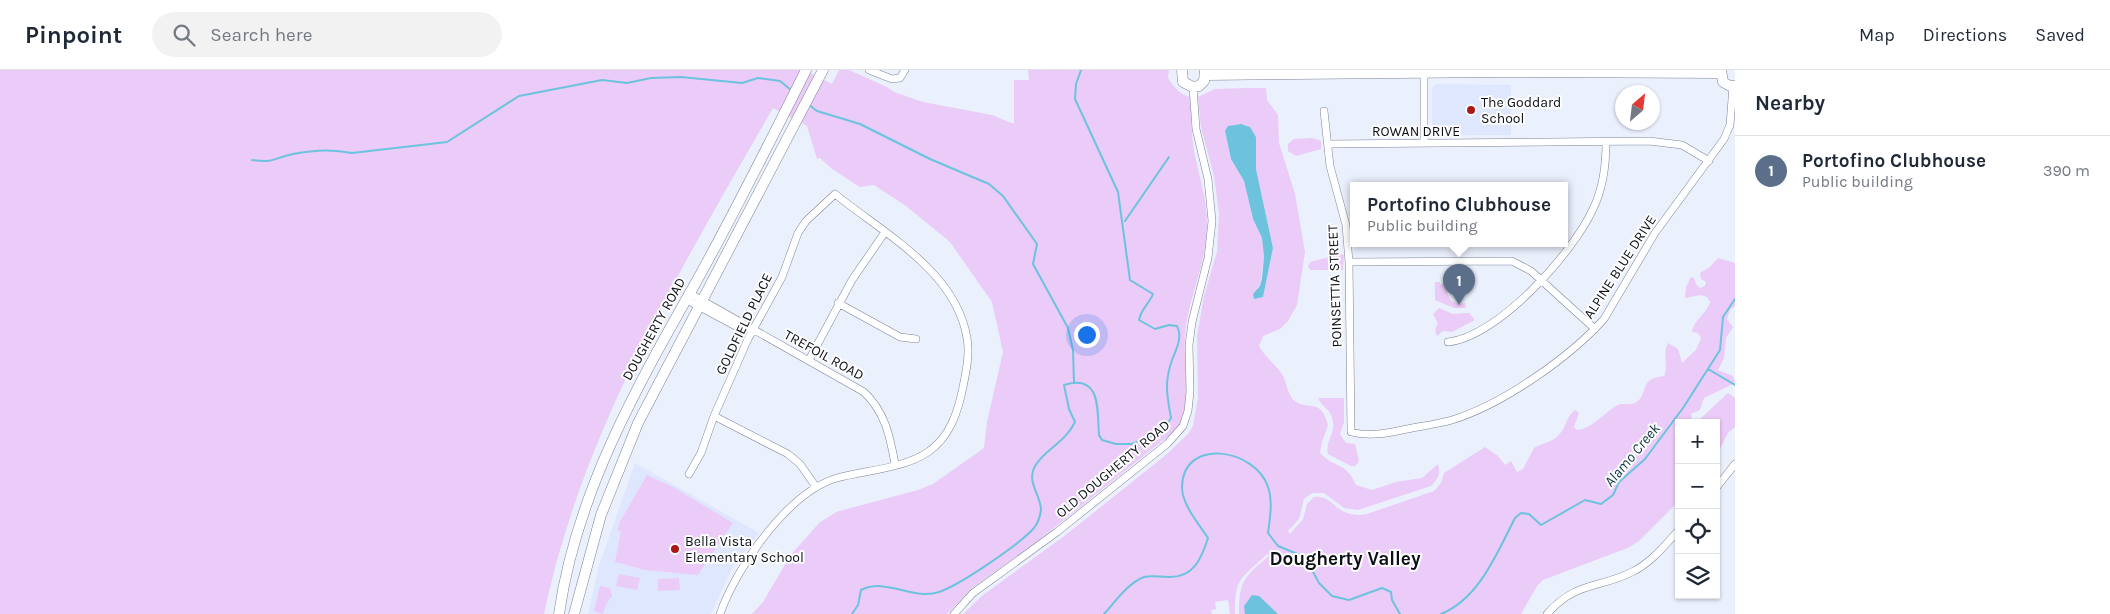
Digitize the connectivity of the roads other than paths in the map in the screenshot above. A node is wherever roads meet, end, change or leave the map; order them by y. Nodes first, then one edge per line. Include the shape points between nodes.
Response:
1 (806, 70) edge
2 (869, 70) edge
3 (905, 70) edge
4 (1182, 70) edge
5 (1205, 72) edge
6 (1629, 72) edge
7 (1721, 72) edge
8 (821, 74) edge
9 (1424, 76) edge
10 (1734, 86) edge
11 (1193, 87) junction
12 (1324, 111) dead end
13 (1606, 142) junction
14 (1424, 143) junction
15 (1328, 144) junction
16 (1709, 161) junction
17 (885, 232) junction
18 (1349, 262) junction
19 (1541, 279) junction
20 (687, 296) junction
21 (838, 303) junction
22 (701, 304) junction
23 (1595, 328) junction
24 (753, 330) junction
25 (916, 339) dead end
26 (1448, 342) dead end
27 (809, 360) junction
28 (714, 416) junction
29 (1351, 432) joint
30 (895, 464) junction
31 (1735, 464) edge
32 (689, 474) dead end
33 (1720, 483) edge
34 (816, 487) junction
35 (1675, 534) edge
36 (559, 614) edge
37 (574, 614) edge
38 (720, 614) edge
39 (954, 614) edge
40 (1547, 614) edge

1 - 20 main road, DOUGHERTY ROAD via 767,150
2 - 3 street via 892,79 900,78
4 - 11 main road via 1183,82
5 - 9 main road
5 - 11 main road via 1202,84
6 - 7 main road
6 - 9 main road
7 - 10 main road via 1723,82
8 - 22 main road, DOUGHERTY ROAD
9 - 14 street
10 - 16 street, ALPINE BLUE DRIVE via 1730,125
11 - 39 street, OLD DOUGHERTY ROAD via 1196,129 1208,179 1212,221 1208,258 1192,322 1190,392 1183,426 1167,444 1057,532 973,593
12 - 15 street, POINSETTIA STREET
13 - 14 street, ROWAN DRIVE
13 - 16 street, ROWAN DRIVE via 1670,142
13 - 19 street via 1603,176 1593,209 1578,236
14 - 15 street, ROWAN DRIVE
15 - 18 street, POINSETTIA STREET via 1330,166 1346,225
16 - 23 street, ALPINE BLUE DRIVE via 1655,233 1640,262
17 - 21 street
17 - 24 street, GOLDFIELD PLACE via 835,194 798,233 782,277
17 - 30 street via 926,265 941,284 963,322 967,340 966,372 955,419 938,444 928,452
18 - 19 street via 1512,261
18 - 29 street, POINSETTIA STREET
19 - 23 street
19 - 26 street via 1490,324 1470,337
20 - 22 street, TREFOIL ROAD
20 - 36 main road, DOUGHERTY ROAD via 631,399 599,473 573,549
21 - 25 street via 900,337
21 - 27 street
22 - 24 street, TREFOIL ROAD via 739,328
22 - 37 main road, DOUGHERTY ROAD via 646,406 613,481
23 - 29 street, ALPINE BLUE DRIVE via 1568,354 1507,395 1453,420 1394,432 1363,435
24 - 27 street, TREFOIL ROAD
24 - 28 street, GOLDFIELD PLACE
27 - 30 street, TREFOIL ROAD via 857,386 874,402 889,434
28 - 32 street, GOLDFIELD PLACE via 701,453
28 - 34 street via 788,454 800,464
30 - 34 street via 838,477
31 - 33 street
34 - 38 street via 797,499 739,571
35 - 40 street via 1661,550 1632,572 1561,598

